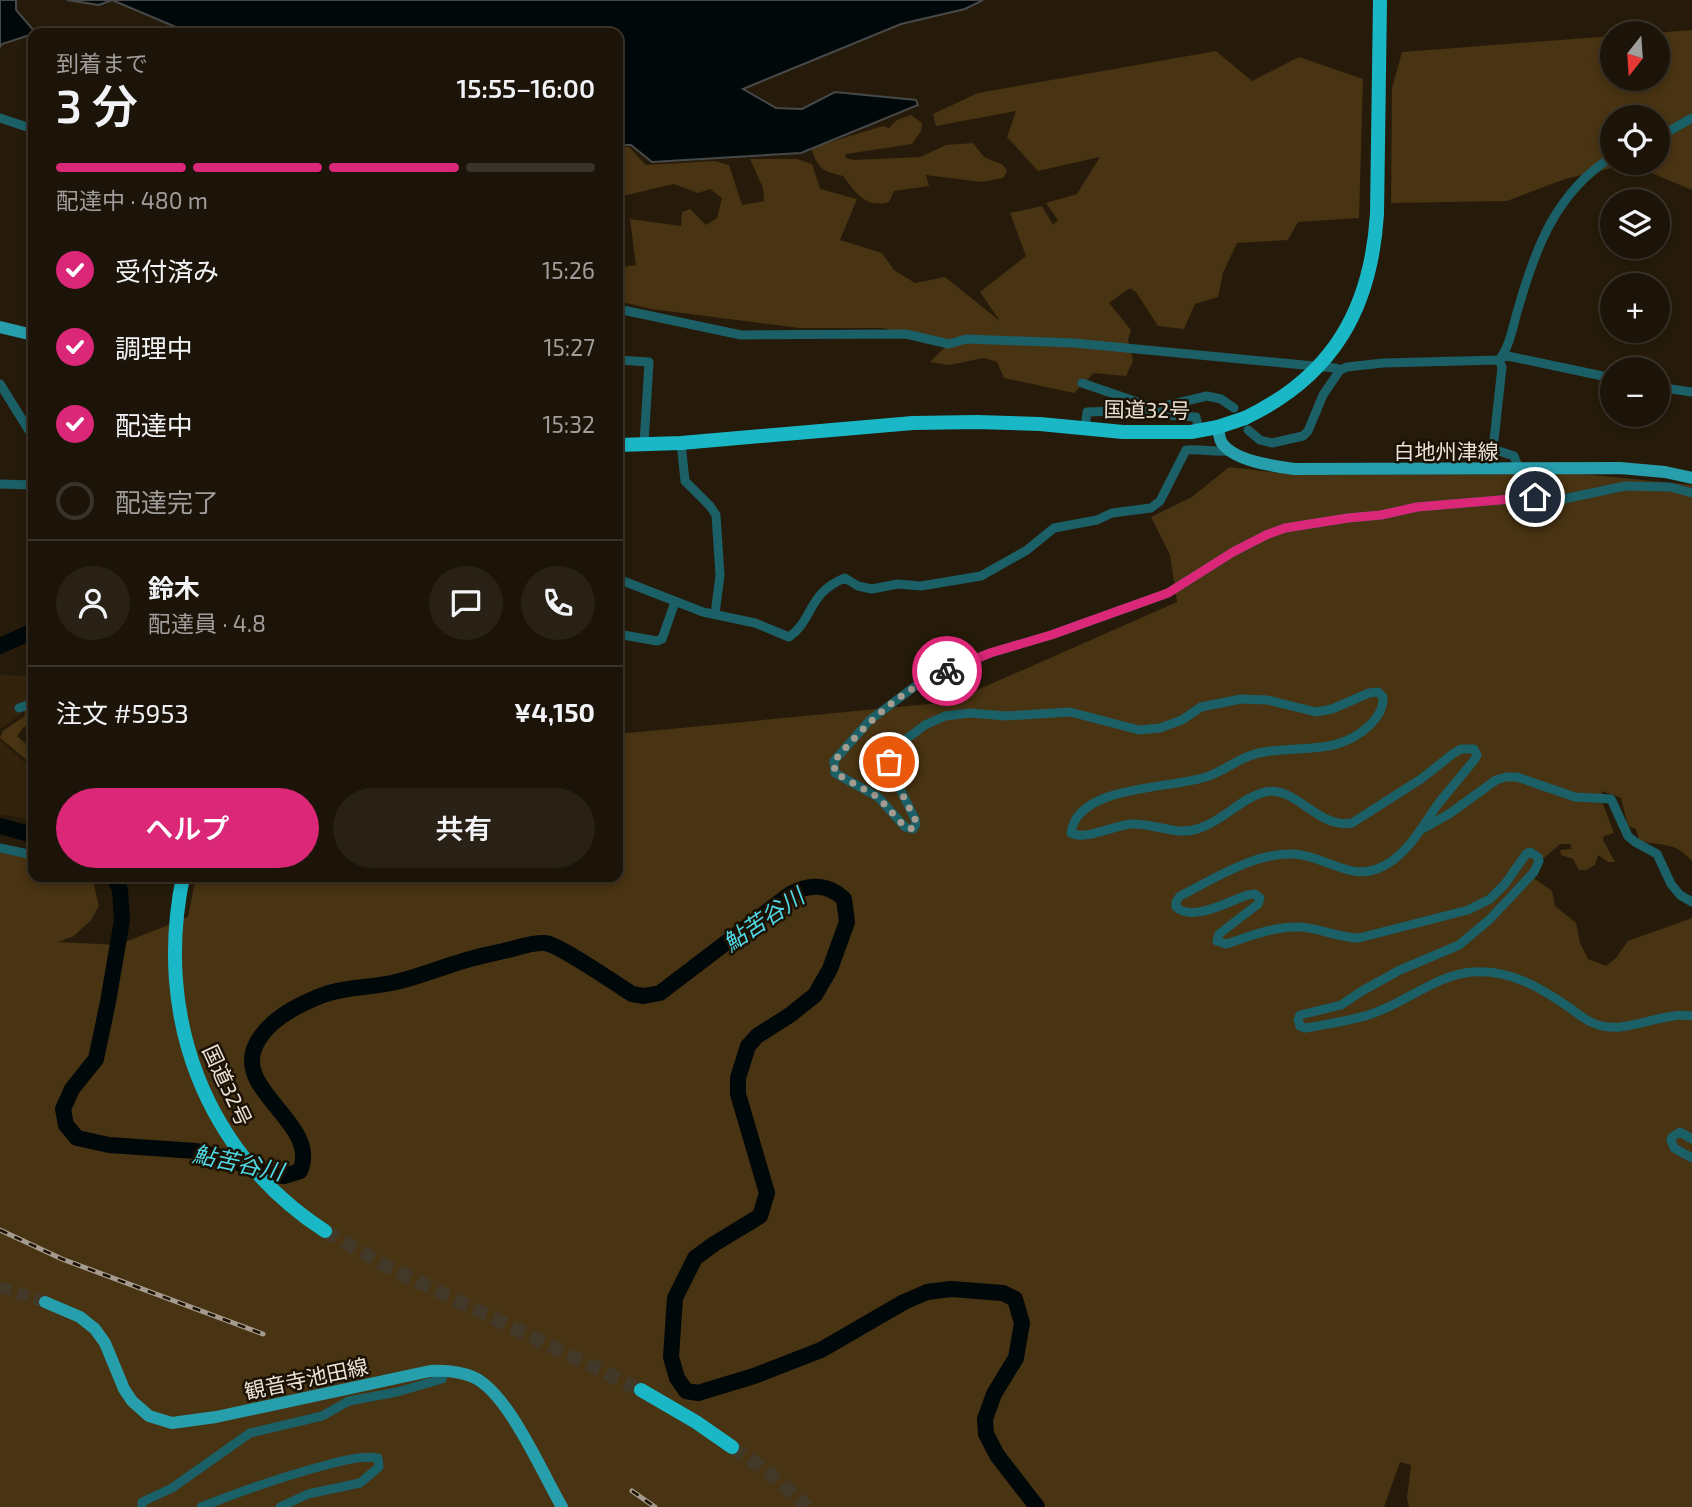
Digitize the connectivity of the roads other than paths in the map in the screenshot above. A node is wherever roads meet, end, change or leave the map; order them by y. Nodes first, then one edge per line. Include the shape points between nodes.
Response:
1 (1380, 0) edge
2 (0, 118) edge
3 (1692, 118) edge
4 (28, 127) edge
5 (1670, 131) edge
6 (1600, 164) edge
7 (623, 310) edge
8 (0, 327) edge
9 (28, 334) edge
10 (1501, 358) junction
11 (623, 360) edge
12 (1340, 370) junction
13 (1600, 376) edge
14 (1082, 383) dead end
15 (0, 384) edge
16 (1670, 389) edge
17 (1692, 392) edge
18 (1151, 409) junction
19 (1242, 419) junction
20 (1218, 427) junction
21 (28, 429) edge
22 (1085, 429) junction
23 (1199, 431) junction
24 (681, 443) junction
25 (644, 444) junction
26 (623, 446) edge
27 (1229, 451) junction
28 (1519, 469) junction
29 (1692, 477) edge
30 (0, 484) edge
31 (28, 485) edge
32 (1692, 493) edge
33 (623, 581) edge
34 (675, 602) junction
35 (715, 614) junction
36 (623, 635) edge
37 (28, 705) edge
38 (19, 708) dead end
39 (1420, 830) junction
40 (0, 848) edge
41 (28, 854) edge
42 (182, 882) edge
43 (1692, 902) edge
44 (1692, 1016) edge
45 (1692, 1139) edge
46 (1692, 1158) edge
47 (319, 1227) tunnel mouth
48 (45, 1301) tunnel mouth
49 (445, 1370) junction
50 (645, 1392) tunnel mouth
51 (732, 1447) tunnel mouth
52 (142, 1507) edge
53 (201, 1507) edge
54 (280, 1507) edge
55 (562, 1507) edge

1 - 19 highway, 国道32号, bridge via 1376,242 1367,282 1348,327 1320,365 1285,395
2 - 4 street
3 - 5 street
6 - 10 street via 1556,210 1529,269
7 - 12 street via 741,335 906,334 948,344 966,339 1074,342
8 - 9 main road
10 - 12 street via 1383,363
10 - 13 street
10 - 28 street via 1493,449 1514,456
11 - 25 street via 649,362
12 - 19 street via 1303,436 1265,442
14 - 18 street
15 - 21 street
16 - 17 street
18 - 19 street via 1208,396 1221,399
18 - 22 street via 1087,412
18 - 23 street via 1149,414 1196,417
19 - 20 highway, 国道32号
20 - 23 highway, 国道32号
20 - 27 main road
22 - 23 highway, 国道32号
22 - 24 highway, 国道32号 via 913,423
24 - 25 highway, 国道32号
24 - 35 street via 685,481 716,515 720,575
25 - 26 highway, 国道32号
27 - 28 main road, 白地州津線 via 1294,469
27 - 35 street via 1186,450 1160,501 1151,508 1054,527 1027,550 981,576 872,589 845,578 817,597 789,637 755,622
28 - 29 main road, 白地州津線 via 1644,469
30 - 31 street
32 - 39 street via 1670,487 1625,486 1559,500 1535,497 1417,507 1285,528 1233,552 1168,593 922,681 870,720 833,768 878,797 905,827 913,829 915,819 891,771 890,755 945,716 1070,712 1139,730 1160,728 1201,707 1241,699 1316,712 1378,692 1383,697 1381,711 1355,737 1340,744 1244,756 1196,780 1113,796 1083,809 1070,833 1077,837 1134,824 1174,831 1202,828 1253,796 1275,791 1325,820 1352,823 1454,753 1474,749 1475,759
33 - 34 street
34 - 35 street
34 - 36 street via 662,639
37 - 38 street
39 - 43 street via 1506,777 1575,797 1611,800 1628,836 1657,854 1671,884
39 - 44 street via 1402,852 1378,869 1361,873 1297,854 1279,854 1180,896 1176,907 1193,914 1255,894 1260,898 1258,904 1219,933 1217,940 1226,944 1272,929 1302,927 1359,938 1468,910 1490,899 1530,852 1539,861 1534,872 1473,935 1341,1005 1300,1015 1300,1026 1373,1014 1452,975 1473,972 1518,978 1593,1023 1611,1027 1671,1014
40 - 41 street
42 - 47 highway, 国道32号 via 173,949 179,1014 198,1081 229,1138 264,1181
45 - 46 street via 1680,1132 1671,1140
48 - 49 main road, 観音寺池田線 via 95,1329 132,1401 149,1416 172,1423
49 - 52 street via 442,1379 349,1401 322,1416 250,1433 172,1488 142,1502
49 - 55 main road, 観音寺池田線 via 473,1377 498,1395
50 - 51 highway
53 - 54 street via 278,1478 368,1456 379,1458 379,1467 360,1482 308,1494

